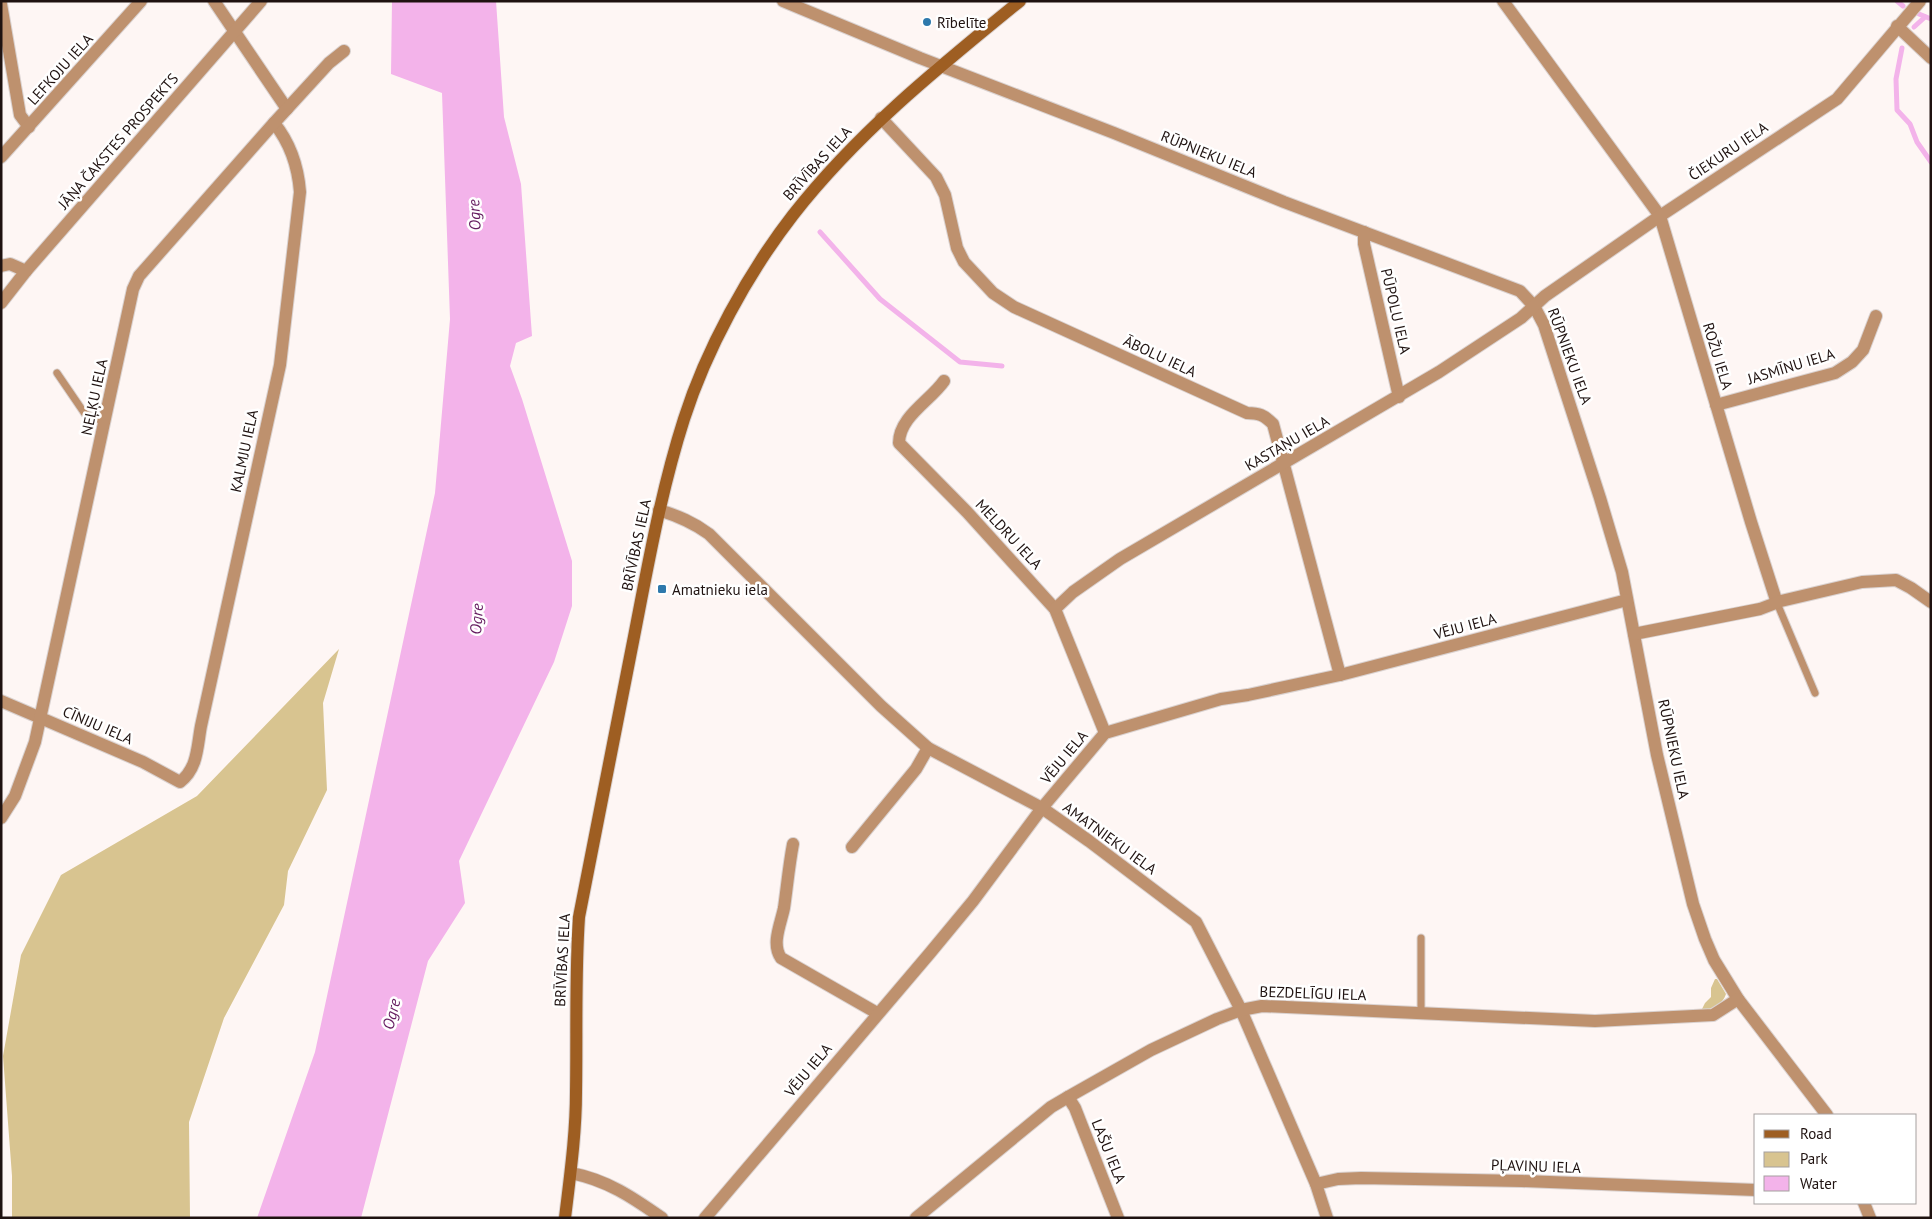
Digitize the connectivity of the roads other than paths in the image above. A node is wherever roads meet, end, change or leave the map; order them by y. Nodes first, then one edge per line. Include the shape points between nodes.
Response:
1 (142, 1) edge
2 (214, 1) edge
3 (261, 1) edge
4 (1020, 1) edge
5 (1503, 1) edge
6 (1920, 1) edge
7 (790, 3) edge
8 (1, 4) edge
9 (1898, 26) junction
10 (234, 32) junction
11 (344, 50) dead end
12 (1931, 58) edge
13 (940, 66) junction
14 (288, 109) junction
15 (881, 118) junction
16 (274, 123) junction
17 (29, 127) junction
18 (1, 157) edge
19 (1660, 216) junction
20 (1364, 232) junction
21 (1, 266) edge
22 (26, 271) junction
23 (1, 303) edge
24 (1534, 306) junction
25 (1876, 316) dead end
26 (57, 373) dead end
27 (944, 381) dead end
28 (1399, 397) junction
29 (1716, 405) junction
30 (106, 422) junction
31 (1282, 464) junction
32 (659, 510) junction
33 (1628, 600) junction
34 (1931, 602) edge
35 (1777, 603) junction
36 (1055, 609) junction
37 (1634, 634) junction
38 (1340, 675) junction
39 (1815, 693) dead end
40 (1, 700) edge
41 (40, 718) junction
42 (1105, 733) junction
43 (928, 748) junction
44 (180, 782) joint
45 (1042, 808) junction
46 (1, 818) edge
47 (793, 844) dead end
48 (852, 847) dead end
49 (1421, 938) dead end
50 (1738, 999) junction
51 (1241, 1010) junction
52 (878, 1013) junction
53 (1421, 1014) junction
54 (1068, 1097) junction
55 (1826, 1114) edge
56 (571, 1173) junction
57 (1316, 1184) junction
58 (1754, 1190) edge
59 (1864, 1204) edge
60 (565, 1218) edge
61 (662, 1218) edge
62 (705, 1218) edge
63 (916, 1218) edge
64 (1118, 1218) edge
65 (1327, 1218) edge
66 (1870, 1218) edge

1 - 17 street, LEFKOJU IELA
2 - 10 street
3 - 10 street, JĀŅA ČAKSTES PROSPEKTS
4 - 13 main road, BRĪVĪBAS IELA
5 - 19 street, ROŽU IELA
6 - 9 street, ČIEKURU IELA
7 - 13 street, RŪPNIEKU IELA
8 - 17 street via 20,115
9 - 12 street
9 - 19 street, ČIEKURU IELA via 1836,99
10 - 14 street
10 - 22 street, JĀŅA ČAKSTES PROSPEKTS
11 - 14 street, NEĻĶU IELA
13 - 15 main road, BRĪVĪBAS IELA
13 - 20 street, RŪPNIEKU IELA
14 - 16 street, NEĻĶU IELA
15 - 31 street, ĀBOLU IELA via 936,177 945,195 957,248 964,262 993,293 1014,307 1238,409 1260,413 1273,424
15 - 32 main road, BRĪVĪBAS IELA via 835,164 792,216 730,312 686,412
16 - 30 street, NEĻĶU IELA via 139,276 133,290
16 - 44 street, KALMJU IELA via 283,134 298,171 300,192 280,365 195,765
17 - 18 street, LEFKOJU IELA
19 - 24 street, ČIEKURU IELA
19 - 29 street, ROŽU IELA
20 - 24 street, RŪPNIEKU IELA via 1520,291
20 - 28 street, PŪPOLU IELA
21 - 22 street via 10,264
22 - 23 street, JĀŅA ČAKSTES PROSPEKTS
24 - 28 street, KASTAŅU IELA via 1521,318
24 - 33 street, RŪPNIEKU IELA via 1544,325 1600,498
25 - 29 street, JASMĪNU IELA via 1863,350 1835,373
26 - 30 lane via 85,414
27 - 36 street, MELDRU IELA via 903,425 899,444 967,512
28 - 31 street, KASTAŅU IELA
29 - 35 street, ROŽU IELA
30 - 41 street, NEĻĶU IELA
31 - 36 street, KASTAŅU IELA via 1120,559
31 - 38 street, ĀBOLU IELA
32 - 43 street, AMATNIEKU IELA via 698,525 881,706
32 - 56 main road, BRĪVĪBAS IELA via 579,916 576,1094
33 - 37 street, RŪPNIEKU IELA
33 - 38 street, VĒJU IELA
34 - 35 street via 1896,580 1862,582
35 - 37 street
35 - 39 lane
36 - 42 street, MELDRU IELA
37 - 50 street, RŪPNIEKU IELA via 1657,756 1693,904 1714,960
38 - 42 street, VĒJU IELA via 1221,699
40 - 41 street, CĪNIJU IELA
41 - 44 street, CĪNIJU IELA via 143,762
41 - 46 street, NEĻĶU IELA via 25,773
42 - 45 street, VĒJU IELA
43 - 45 street, AMATNIEKU IELA
43 - 48 street via 916,769
45 - 51 street, AMATNIEKU IELA via 1196,922
45 - 52 street, VĒJU IELA via 973,901
47 - 52 street via 779,926 778,954
49 - 53 lane
50 - 53 street, BEZDELĪGU IELA via 1713,1015 1700,1017 1595,1021
50 - 55 street, RŪPNIEKU IELA
51 - 53 street, BEZDELĪGU IELA via 1262,1006
51 - 54 street, BEZDELĪGU IELA via 1151,1050
51 - 57 street, AMATNIEKU IELA
52 - 62 street, VĒJU IELA
54 - 63 street, BEZDELĪGU IELA via 1051,1107
54 - 64 street, LAŠU IELA
56 - 60 main road, BRĪVĪBAS IELA
56 - 61 street via 593,1178 632,1197
57 - 58 street, PĻAVIŅU IELA via 1361,1178
57 - 65 street, AMATNIEKU IELA
59 - 66 street

